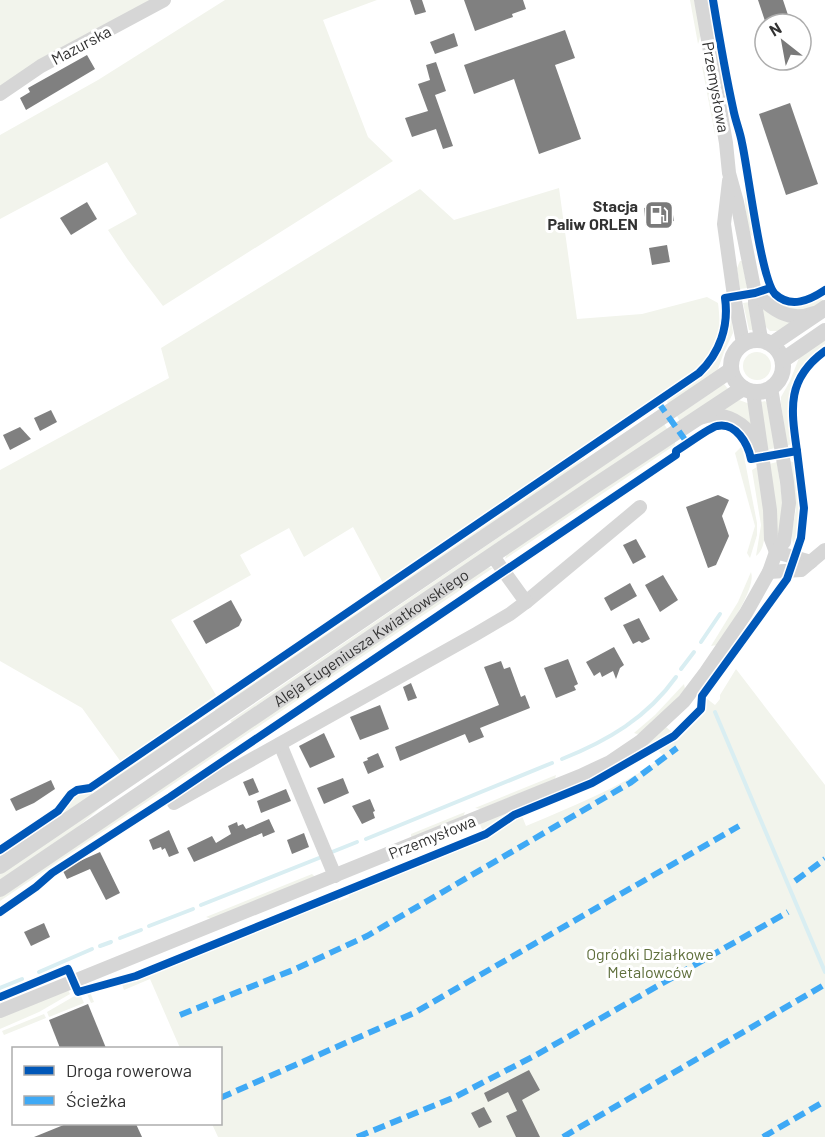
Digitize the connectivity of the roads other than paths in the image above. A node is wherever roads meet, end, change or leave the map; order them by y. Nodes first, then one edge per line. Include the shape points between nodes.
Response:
1 (164, 0) edge
2 (701, 0) edge
3 (0, 94) edge
4 (729, 173) junction
5 (755, 293) junction
6 (825, 309) edge
7 (825, 332) edge
8 (766, 341) junction
9 (743, 343) junction
10 (783, 360) junction
11 (731, 370) junction
12 (771, 388) junction
13 (748, 390) junction
14 (693, 421) junction
15 (760, 447) junction
16 (640, 507) dead end
17 (825, 550) edge
18 (776, 552) junction
19 (492, 555) junction
20 (810, 562) junction
21 (769, 572) junction
22 (526, 602) junction
23 (280, 744) junction
24 (174, 803) dead end
25 (0, 866) edge
26 (335, 876) junction
27 (0, 889) edge
28 (0, 1011) edge

1 - 3 street, Mazurska via 41,66
2 - 4 street, Przemysłowa
4 - 5 street, Przemysłowa
4 - 9 street, Przemysłowa via 724,224
5 - 6 street via 786,315 797,317
5 - 8 street, Przemysłowa
6 - 8 street
7 - 10 street
8 - 9 street
8 - 10 street
9 - 11 street via 733,355
10 - 12 street via 782,376
11 - 13 street via 738,383
11 - 25 street, Aleja Eugeniusza Kwiatkowskiego
12 - 13 street
12 - 18 street, Przemysłowa via 789,503 784,542
13 - 14 street, Aleja Eugeniusza Kwiatkowskiego
13 - 15 street
14 - 15 street via 707,415 732,418 751,432
14 - 19 street, Aleja Eugeniusza Kwiatkowskiego
15 - 18 street
16 - 22 street
17 - 20 street
18 - 20 street
18 - 21 street, Przemysłowa
19 - 22 street
19 - 27 street, Aleja Eugeniusza Kwiatkowskiego
20 - 21 street via 801,570
21 - 26 street, Przemysłowa via 706,672 684,700 641,741 580,776
22 - 23 street
23 - 24 street
23 - 26 street
26 - 28 street, Przemysłowa

